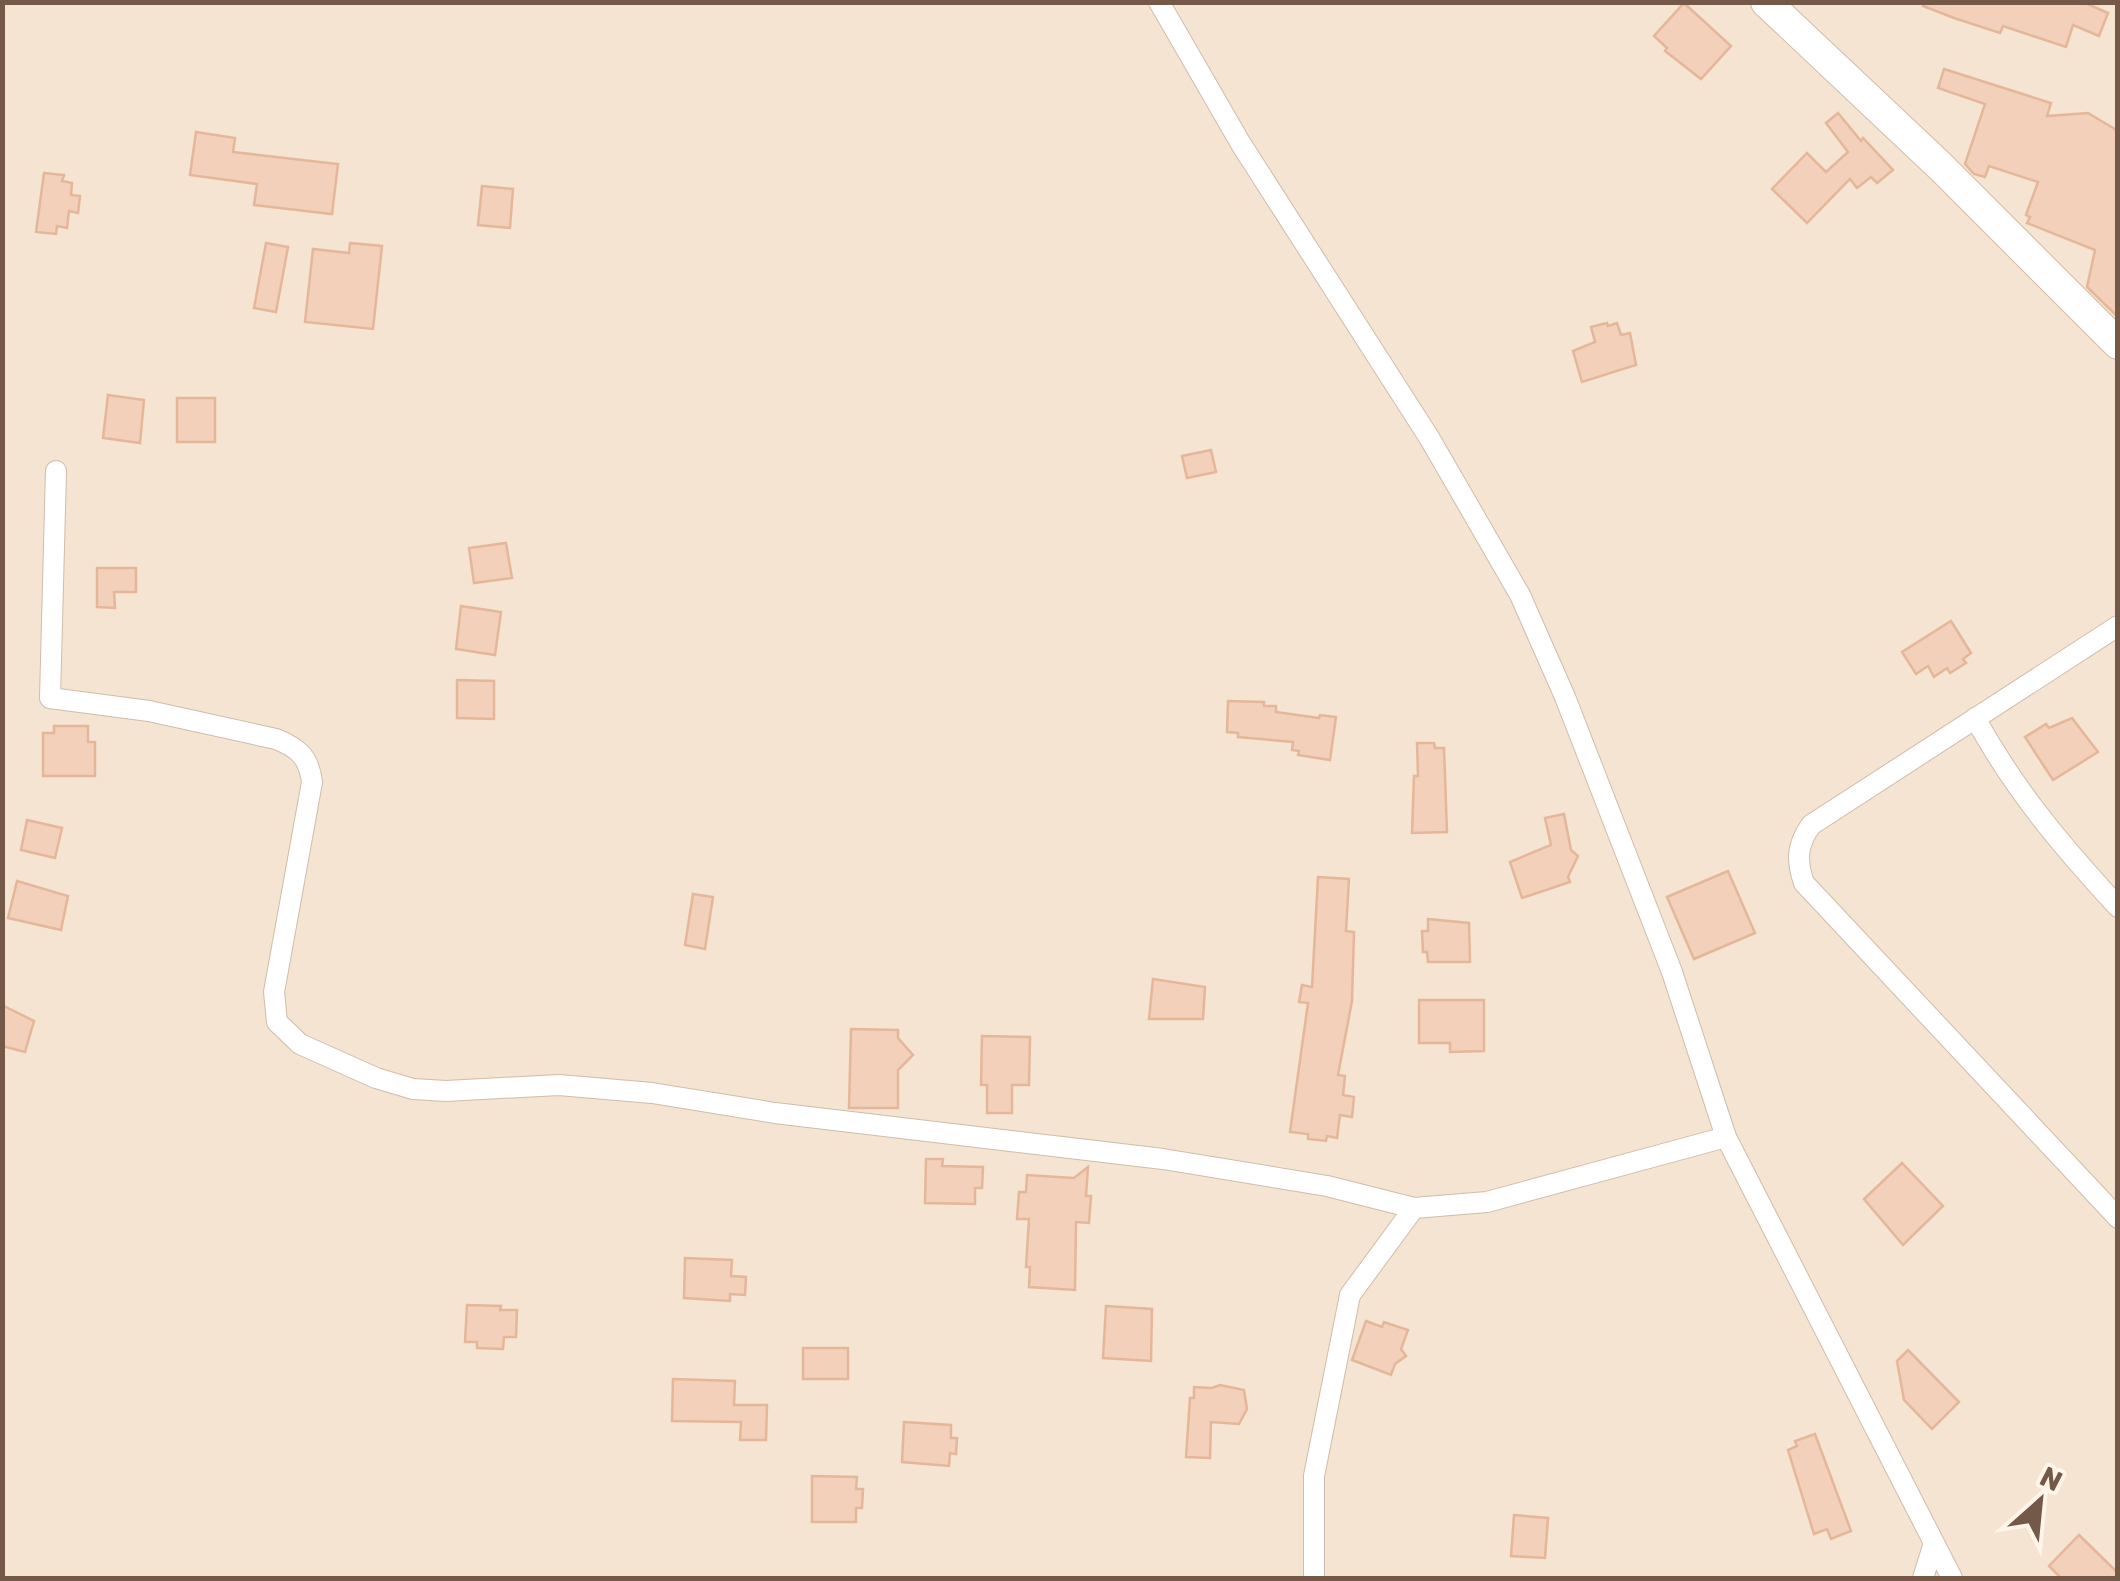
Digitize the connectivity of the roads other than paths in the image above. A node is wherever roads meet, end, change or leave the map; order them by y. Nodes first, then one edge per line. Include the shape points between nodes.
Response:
1 (1158, 2) edge
2 (1766, 2) edge
3 (2118, 344) edge
4 (56, 471) dead end
5 (2118, 626) edge
6 (1975, 718) junction
7 (2118, 908) edge
8 (1726, 1136) junction
9 (1414, 1208) junction
10 (2118, 1218) edge
11 (1934, 1542) junction
12 (1314, 1578) edge
13 (1923, 1578) edge
14 (1952, 1578) edge

1 - 8 street via 1520,594 1672,972
2 - 3 street
4 - 9 street via 50,698 150,711 276,740 294,746 310,767 274,992 277,1022 300,1044 413,1089 558,1085 652,1093 1164,1159
5 - 6 street
6 - 7 street via 2048,831
6 - 10 street via 1811,825 1797,863 1804,883
8 - 9 street via 1487,1202
8 - 11 street
9 - 12 street via 1350,1295 1314,1476
11 - 13 street
11 - 14 street

